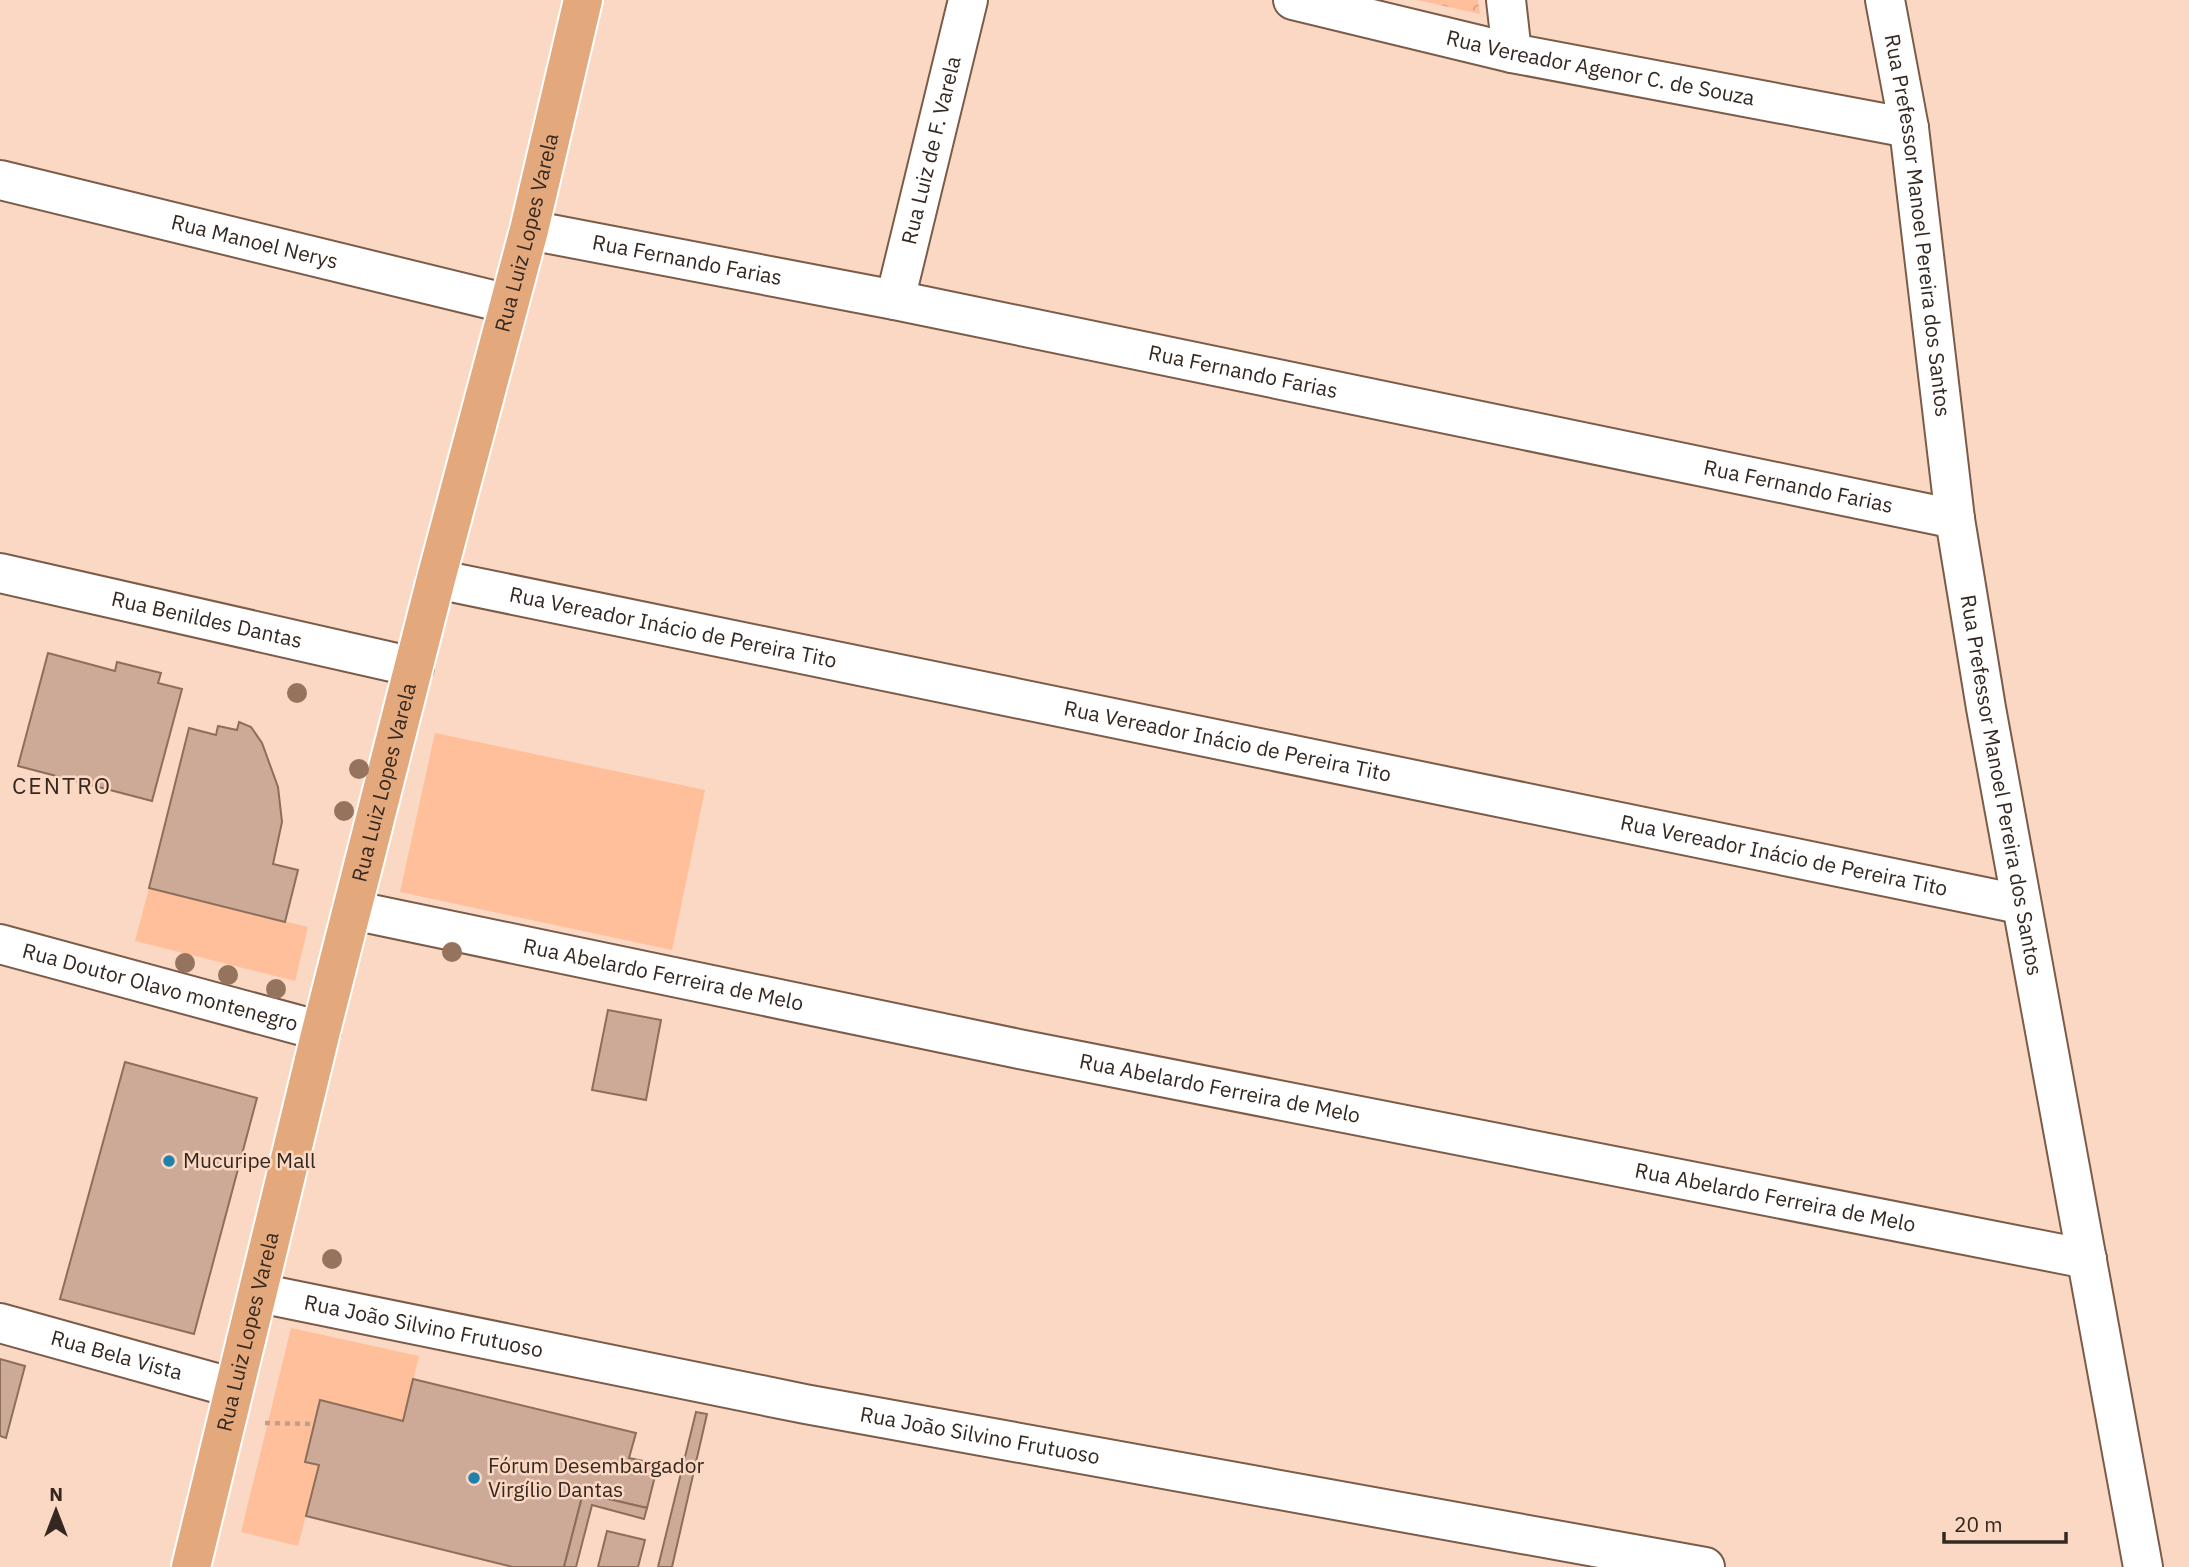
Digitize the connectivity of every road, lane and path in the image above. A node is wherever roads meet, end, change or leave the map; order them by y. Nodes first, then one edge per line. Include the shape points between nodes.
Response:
1 (583, 0) edge
2 (968, 0) edge
3 (1293, 0) edge
4 (1506, 0) edge
5 (1885, 0) edge
6 (1512, 53) junction
7 (1909, 128) junction
8 (0, 180) edge
9 (529, 230) junction
10 (895, 300) junction
11 (509, 304) junction
12 (1955, 519) junction
13 (0, 573) edge
14 (436, 579) junction
15 (414, 667) junction
16 (2019, 904) junction
17 (352, 910) junction
18 (0, 944) edge
19 (321, 1031) junction
20 (2087, 1259) junction
21 (259, 1293) junction
22 (0, 1323) edge
23 (234, 1388) junction
24 (191, 1567) edge
25 (1704, 1567) edge
26 (2143, 1567) edge

1 - 9 main road, Rua Luiz Lopes Varela
2 - 10 street, Rua Luiz de F. Varela
3 - 6 street, Rua Vereador Agenor C. de Souza
4 - 6 street
5 - 7 street, Rua Prefessor Manoel Pereira dos Santos
6 - 7 street, Rua Vereador Agenor C. de Souza
7 - 12 street, Rua Prefessor Manoel Pereira dos Santos
8 - 11 street, Rua Manoel Nerys
9 - 10 street, Rua Fernando Farias
9 - 11 main road, Rua Luiz Lopes Varela
10 - 12 street, Rua Fernando Farias
11 - 14 main road, Rua Luiz Lopes Varela
12 - 16 street, Rua Prefessor Manoel Pereira dos Santos
13 - 15 street, Rua Benildes Dantas
14 - 15 main road, Rua Luiz Lopes Varela
14 - 16 street, Rua Vereador Inácio de Pereira Tito
15 - 17 main road, Rua Luiz Lopes Varela
16 - 20 street, Rua Prefessor Manoel Pereira dos Santos
17 - 19 main road, Rua Luiz Lopes Varela
17 - 20 street, Rua Abelardo Ferreira de Melo via 1019,1049
18 - 19 street, Rua Doutor Olavo montenegro
19 - 21 main road, Rua Luiz Lopes Varela
20 - 26 street, Rua Prefessor Manoel Pereira dos Santos
21 - 23 main road, Rua Luiz Lopes Varela
21 - 25 street, Rua João Silvino Frutuoso via 805,1404
22 - 23 street, Rua Bela Vista
23 - 24 main road, Rua Luiz Lopes Varela

